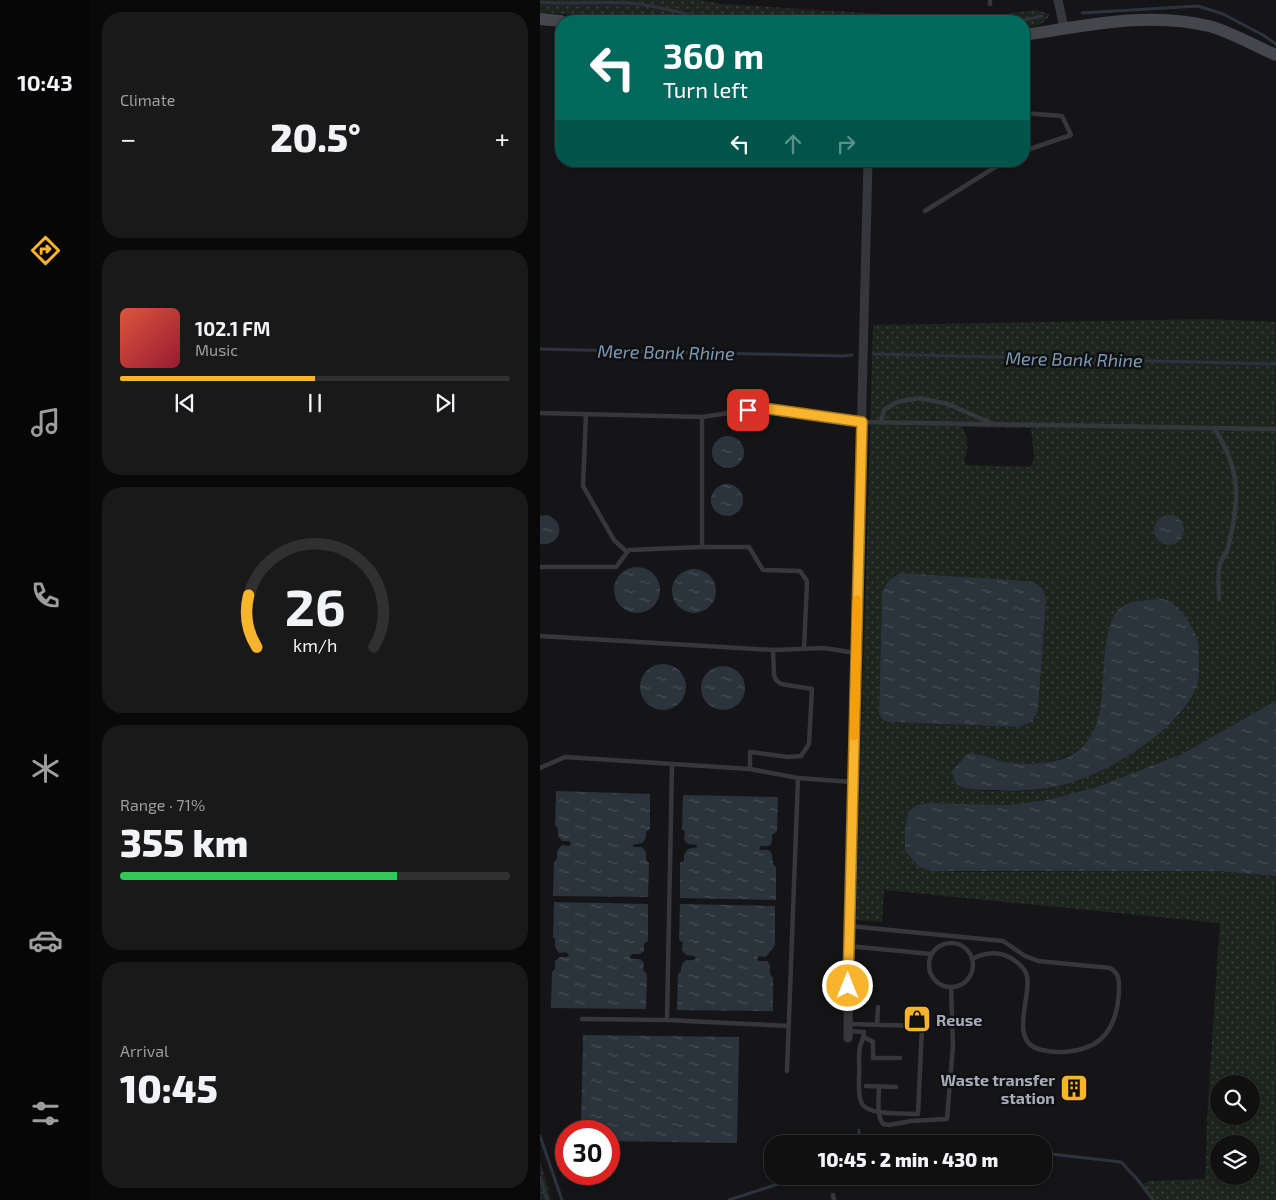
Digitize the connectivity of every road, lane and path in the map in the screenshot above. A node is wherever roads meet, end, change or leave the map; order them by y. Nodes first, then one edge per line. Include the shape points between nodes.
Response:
1 (1058, 0) edge
2 (540, 19) edge
3 (555, 20) edge
4 (1064, 28) junction
5 (1030, 34) edge
6 (1276, 55) edge
7 (1030, 113) edge
8 (1030, 149) edge
9 (868, 167) edge
10 (996, 167) edge
11 (925, 212) dead end
12 (540, 413) edge
13 (586, 414) junction
14 (702, 417) junction
15 (862, 422) junction
16 (881, 422) junction
17 (994, 424) junction
18 (1214, 428) junction
19 (1276, 430) edge
20 (702, 547) junction
21 (627, 552) junction
22 (540, 567) edge
23 (1219, 599) dead end
24 (540, 636) edge
25 (804, 649) junction
26 (773, 650) junction
27 (856, 653) junction
28 (672, 764) junction
29 (540, 768) edge
30 (750, 770) junction
31 (798, 778) junction
32 (852, 782) junction
33 (849, 926) junction
34 (956, 936) junction
35 (955, 943) junction
36 (848, 946) junction
37 (931, 954) junction
38 (972, 959) junction
39 (951, 987) junction
40 (878, 1006) dead end
41 (582, 1019) dead end
42 (667, 1020) junction
43 (877, 1025) junction
44 (789, 1026) junction
45 (848, 1031) junction
46 (864, 1037) junction
47 (900, 1058) dead end
48 (787, 1071) dead end
49 (866, 1086) dead end
50 (879, 1087) junction
51 (896, 1087) dead end
52 (879, 1112) junction

1 - 4 street
2 - 3 street
4 - 5 street
4 - 6 street via 1108,22 1174,20 1211,27
7 - 8 lane via 1062,116 1071,135
9 - 15 street
10 - 11 lane
12 - 13 lane
13 - 14 lane
13 - 21 lane via 583,486 614,540
14 - 15 lane via 763,408
14 - 20 lane
15 - 16 lane
15 - 27 street
16 - 17 lane
16 - 17 lane via 884,410 897,402 919,398 948,404
17 - 18 lane
18 - 19 lane
18 - 23 lane via 1232,464 1237,487 1226,554 1220,562
20 - 21 lane
20 - 25 lane via 749,547 763,570 800,571 807,581
21 - 22 lane via 616,567
24 - 26 lane
25 - 26 lane
25 - 27 lane via 824,648
26 - 30 lane via 776,680 781,684 812,689 809,744 801,756 750,752
27 - 32 street
28 - 29 lane via 565,757
28 - 30 lane
28 - 42 lane
30 - 31 lane
31 - 32 lane
31 - 44 lane
32 - 33 street
33 - 34 lane
33 - 36 street
34 - 35 lane
34 - 38 lane via 1003,941 1038,961 1110,968 1119,978 1118,1011 1105,1035 1094,1044 1069,1052 1035,1049 1023,1030 1027,977 1024,970 1005,956 987,953
35 - 37 lane via 937,947
35 - 38 lane via 964,946
36 - 37 lane
36 - 45 street
37 - 39 lane via 930,972 942,985
38 - 39 lane via 968,979
39 - 52 lane via 953,1045 947,1119 889,1125 883,1124
40 - 43 lane
41 - 42 lane
42 - 44 lane
43 - 45 lane
43 - 52 lane via 922,1026 918,1114
44 - 48 lane
45 - 46 lane via 864,1032
46 - 47 lane via 873,1042 873,1058
46 - 52 lane via 860,1046 861,1103 867,1109
49 - 50 lane
50 - 51 lane
50 - 52 lane

